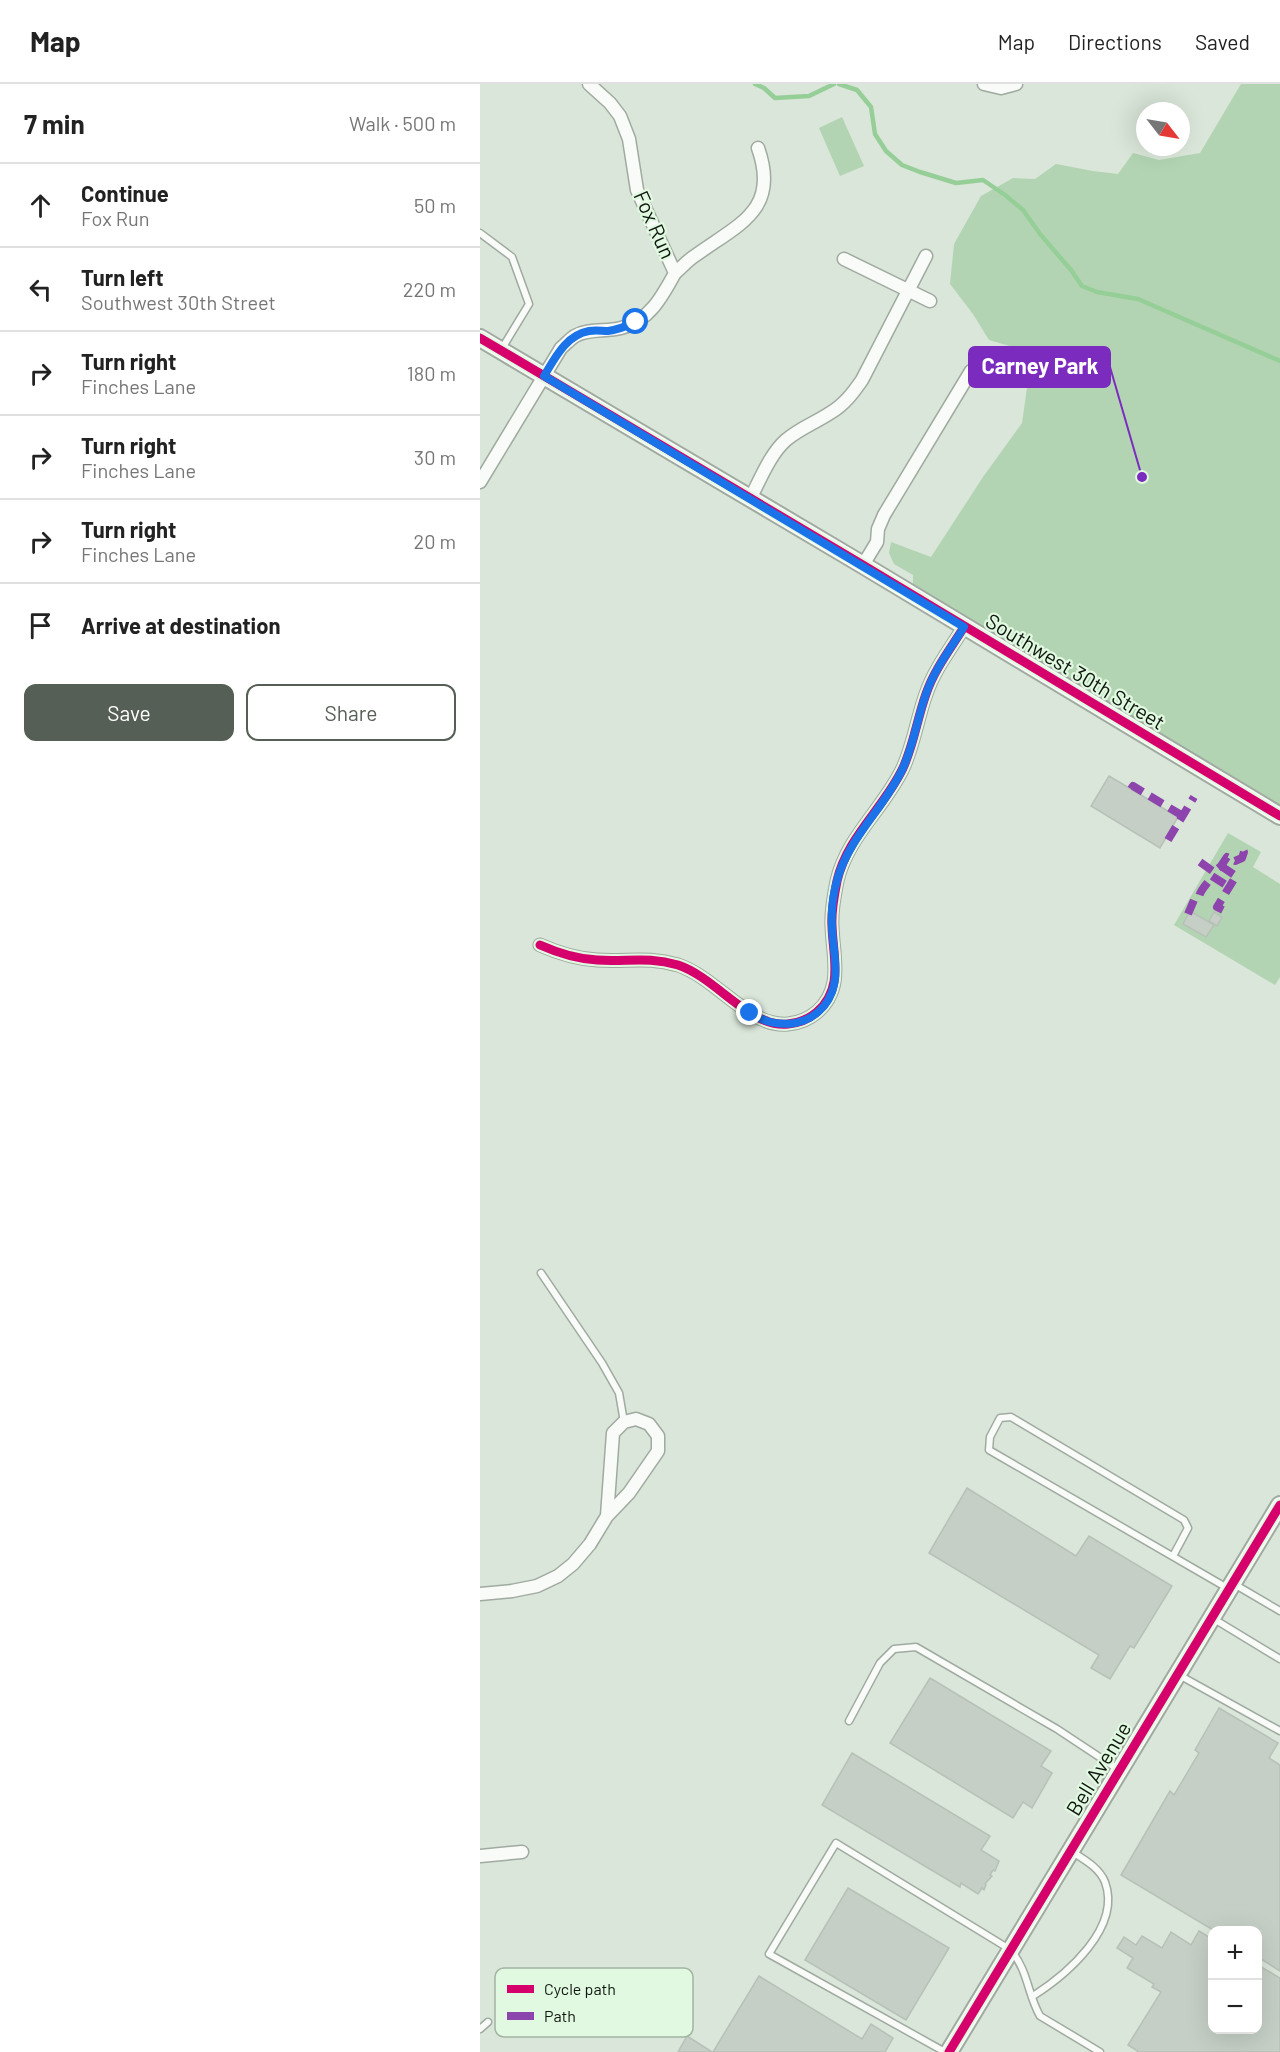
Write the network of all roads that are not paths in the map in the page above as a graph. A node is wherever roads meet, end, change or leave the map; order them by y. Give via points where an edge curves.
1 (589, 84) edge
2 (984, 84) edge
3 (1016, 84) edge
4 (758, 148) dead end
5 (480, 233) edge
6 (926, 256) dead end
7 (844, 259) dead end
8 (675, 273) junction
9 (908, 290) junction
10 (930, 301) dead end
11 (480, 338) edge
12 (501, 351) junction
13 (996, 364) dead end
14 (544, 376) junction
15 (480, 482) edge
16 (750, 499) junction
17 (863, 565) junction
18 (964, 627) junction
19 (1280, 816) edge
20 (540, 945) dead end
21 (541, 1273) dead end
22 (624, 1422) junction
23 (1280, 1505) edge
24 (607, 1516) junction
25 (1173, 1556) junction
26 (1231, 1586) junction
27 (480, 1594) edge
28 (1280, 1611) edge
29 (1212, 1618) junction
30 (1280, 1659) edge
31 (1178, 1675) junction
32 (849, 1721) dead end
33 (1280, 1731) edge
34 (1120, 1770) junction
35 (1071, 1851) junction
36 (522, 1852) dead end
37 (480, 1856) edge
38 (1011, 1950) junction
39 (1033, 1996) junction
40 (488, 2022) dead end
41 (480, 2029) edge
42 (947, 2052) edge
43 (1100, 2052) edge

1 - 8 street, Fox Run via 620,116 629,138 637,190
2 - 3 street via 1001,88
4 - 8 street via 765,178 757,208
5 - 12 lane via 512,257 529,304
6 - 9 street
7 - 9 street
8 - 14 street, Fox Run via 648,314 622,328 576,336 561,348
9 - 10 street
9 - 16 street via 852,395 832,413 784,441
11 - 12 street, Southwest 30th Street
12 - 14 street, Southwest 30th Street
13 - 17 street via 971,370 884,515 877,542
14 - 15 street, Fox Run
14 - 16 street, Southwest 30th Street
16 - 17 street, Southwest 30th Street
17 - 18 street, Southwest 30th Street
18 - 19 street, Southwest 30th Street
18 - 20 street via 926,693 902,769 890,792 857,835 838,877 832,925 836,978 832,992 814,1014 790,1024 776,1024 762,1020 700,975 680,966 635,958 576,958
21 - 22 lane via 619,1393
22 - 24 street via 613,1433
22 - 24 street via 636,1419 649,1424 658,1436 658,1451 629,1493
23 - 26 street, Bell Avenue
24 - 27 street via 590,1544 558,1576 537,1586
25 - 25 lane via 989,1450 990,1437 1000,1418 1011,1417 1184,1520 1188,1528
25 - 26 lane
26 - 28 lane
26 - 29 street, Bell Avenue
29 - 30 lane
29 - 31 street, Bell Avenue
31 - 33 lane
31 - 34 street, Bell Avenue
32 - 34 lane via 880,1663 894,1649 916,1647
34 - 35 street, Bell Avenue
35 - 38 street, Bell Avenue
35 - 39 lane via 1099,1872 1105,1882 1105,1917 1096,1938 1076,1962
36 - 37 street
38 - 39 lane via 1021,1963
38 - 42 street, Bell Avenue
38 - 42 lane via 836,1843 769,1954
39 - 43 lane via 1040,2016
40 - 41 lane

